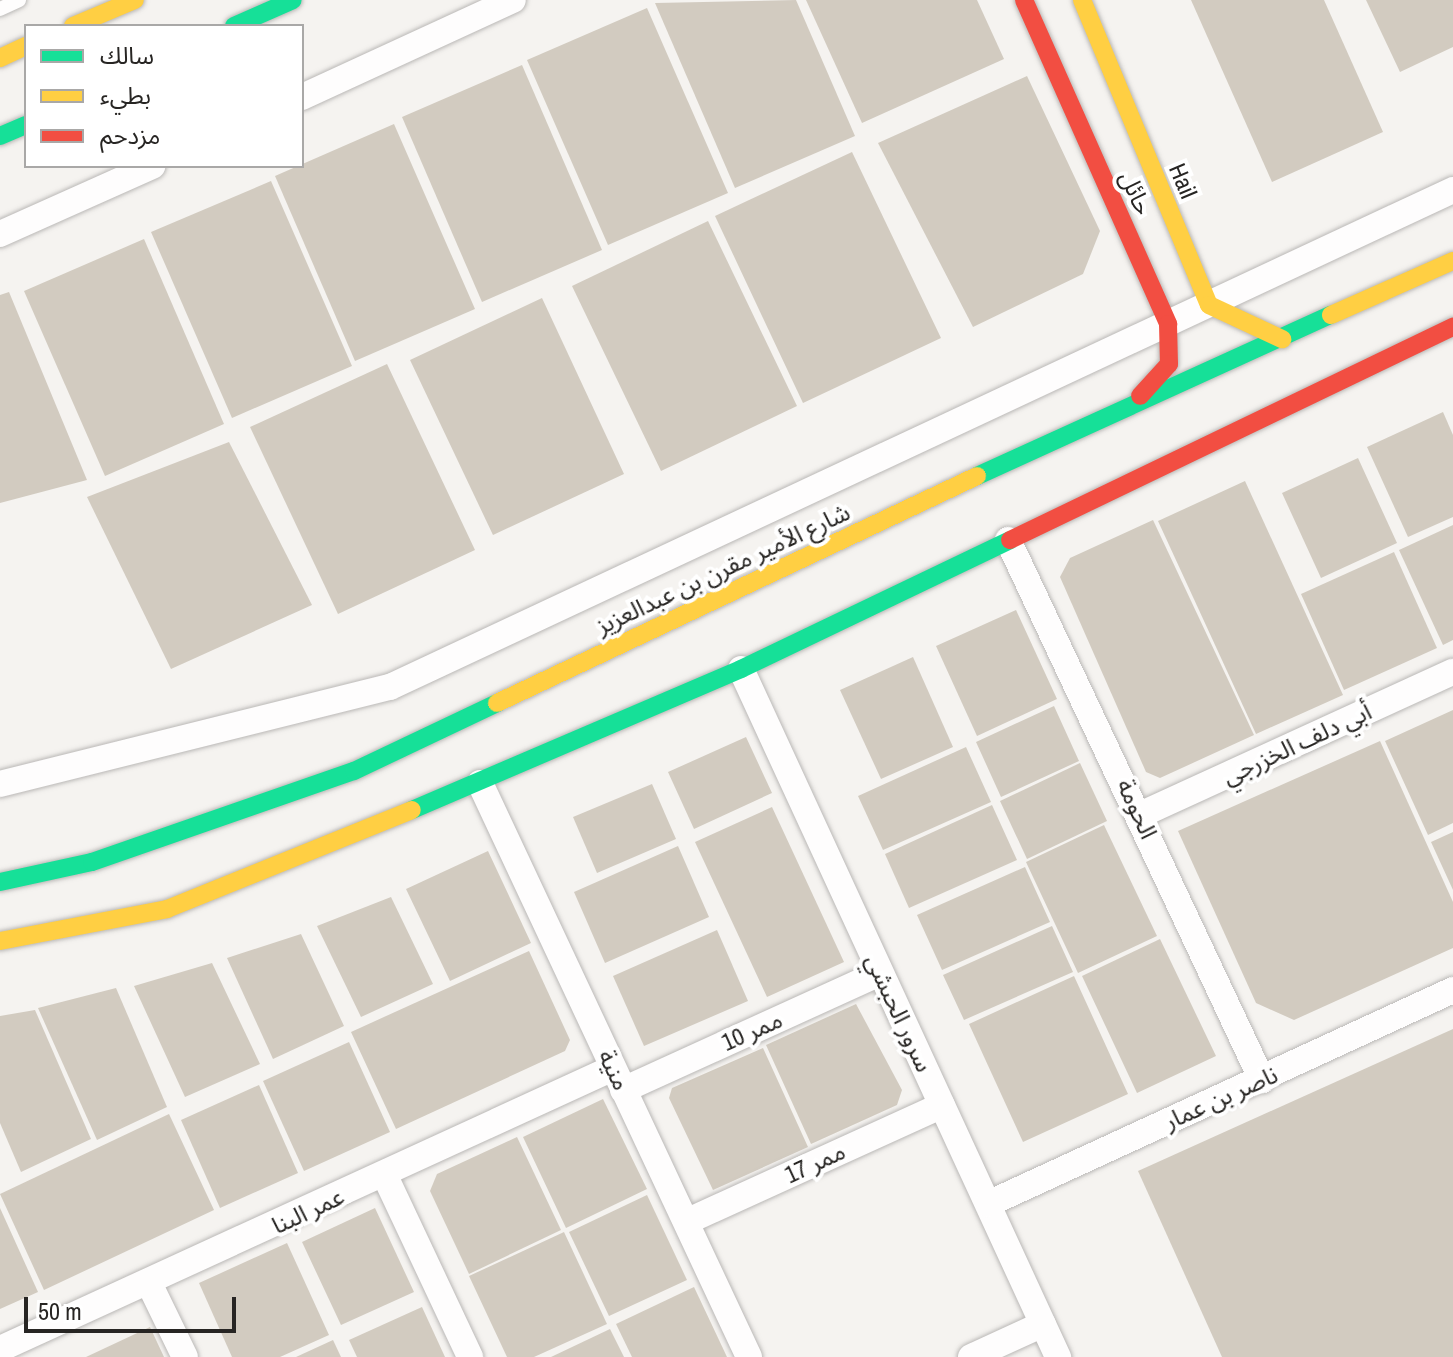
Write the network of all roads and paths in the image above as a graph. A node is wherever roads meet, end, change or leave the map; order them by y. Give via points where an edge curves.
1 (19, 0) edge
2 (135, 0) edge
3 (293, 0) edge
4 (513, 0) edge
5 (1024, 0) edge
6 (1082, 0) edge
7 (0, 9) edge
8 (78, 24) edge
9 (239, 24) edge
10 (24, 47) edge
11 (0, 58) edge
12 (304, 96) edge
13 (24, 126) edge
14 (0, 136) edge
15 (148, 168) edge
16 (1453, 190) edge
17 (1144, 212) junction
18 (0, 234) edge
19 (1453, 261) edge
20 (1209, 305) junction
21 (1168, 324) junction
22 (1453, 327) edge
23 (1282, 339) junction
24 (1137, 400) junction
25 (1008, 540) junction
26 (741, 669) junction
27 (1453, 672) edge
28 (480, 783) junction
29 (0, 784) edge
30 (1140, 815) junction
31 (0, 882) edge
32 (0, 941) edge
33 (880, 973) junction
34 (1453, 990) edge
35 (618, 1079) junction
36 (1262, 1080) junction
37 (942, 1105) junction
38 (385, 1176) junction
39 (988, 1204) junction
40 (688, 1221) junction
41 (149, 1283) junction
42 (1043, 1324) junction
43 (0, 1349) edge
44 (185, 1357) edge
45 (470, 1357) edge
46 (749, 1357) edge
47 (971, 1357) edge
48 (1058, 1357) edge

1 - 7 lane
2 - 8 street
3 - 9 street
4 - 12 street
5 - 17 street, حائل
6 - 17 street, Hail
10 - 11 street
13 - 14 street
15 - 18 street
16 - 20 street
17 - 20 street, Hail
17 - 21 street, حائل
19 - 23 street, شارع الأمير مقرن بن عبدالعزيز
20 - 21 street
20 - 23 street via 1241,326
21 - 24 street, حائل via 1169,364
21 - 29 street via 390,687
22 - 25 street
23 - 24 street, شارع الأمير مقرن بن عبدالعزيز
24 - 31 street, شارع الأمير مقرن بن عبدالعزيز via 354,771 92,862
25 - 26 street
25 - 30 street, الحومة
26 - 28 street
26 - 33 street, سرور الحبشي
27 - 30 street, أبي دلف الخزرجي
28 - 32 street via 167,909
28 - 35 street, منية
30 - 36 street, الحومة
33 - 35 street, ممر 10
33 - 37 street, سرور الحبشي
34 - 36 street, ناصر بن عمار
35 - 38 street, عمر البنا
35 - 40 street, منية
36 - 39 street, ناصر بن عمار
37 - 39 street, سرور الحبشي
37 - 40 street, ممر 17
38 - 41 street, عمر البنا
38 - 45 street
39 - 42 street, سرور الحبشي
40 - 46 street, منية
41 - 43 street, عمر البنا
41 - 44 street
42 - 47 street
42 - 48 street, سرور الحبشي

